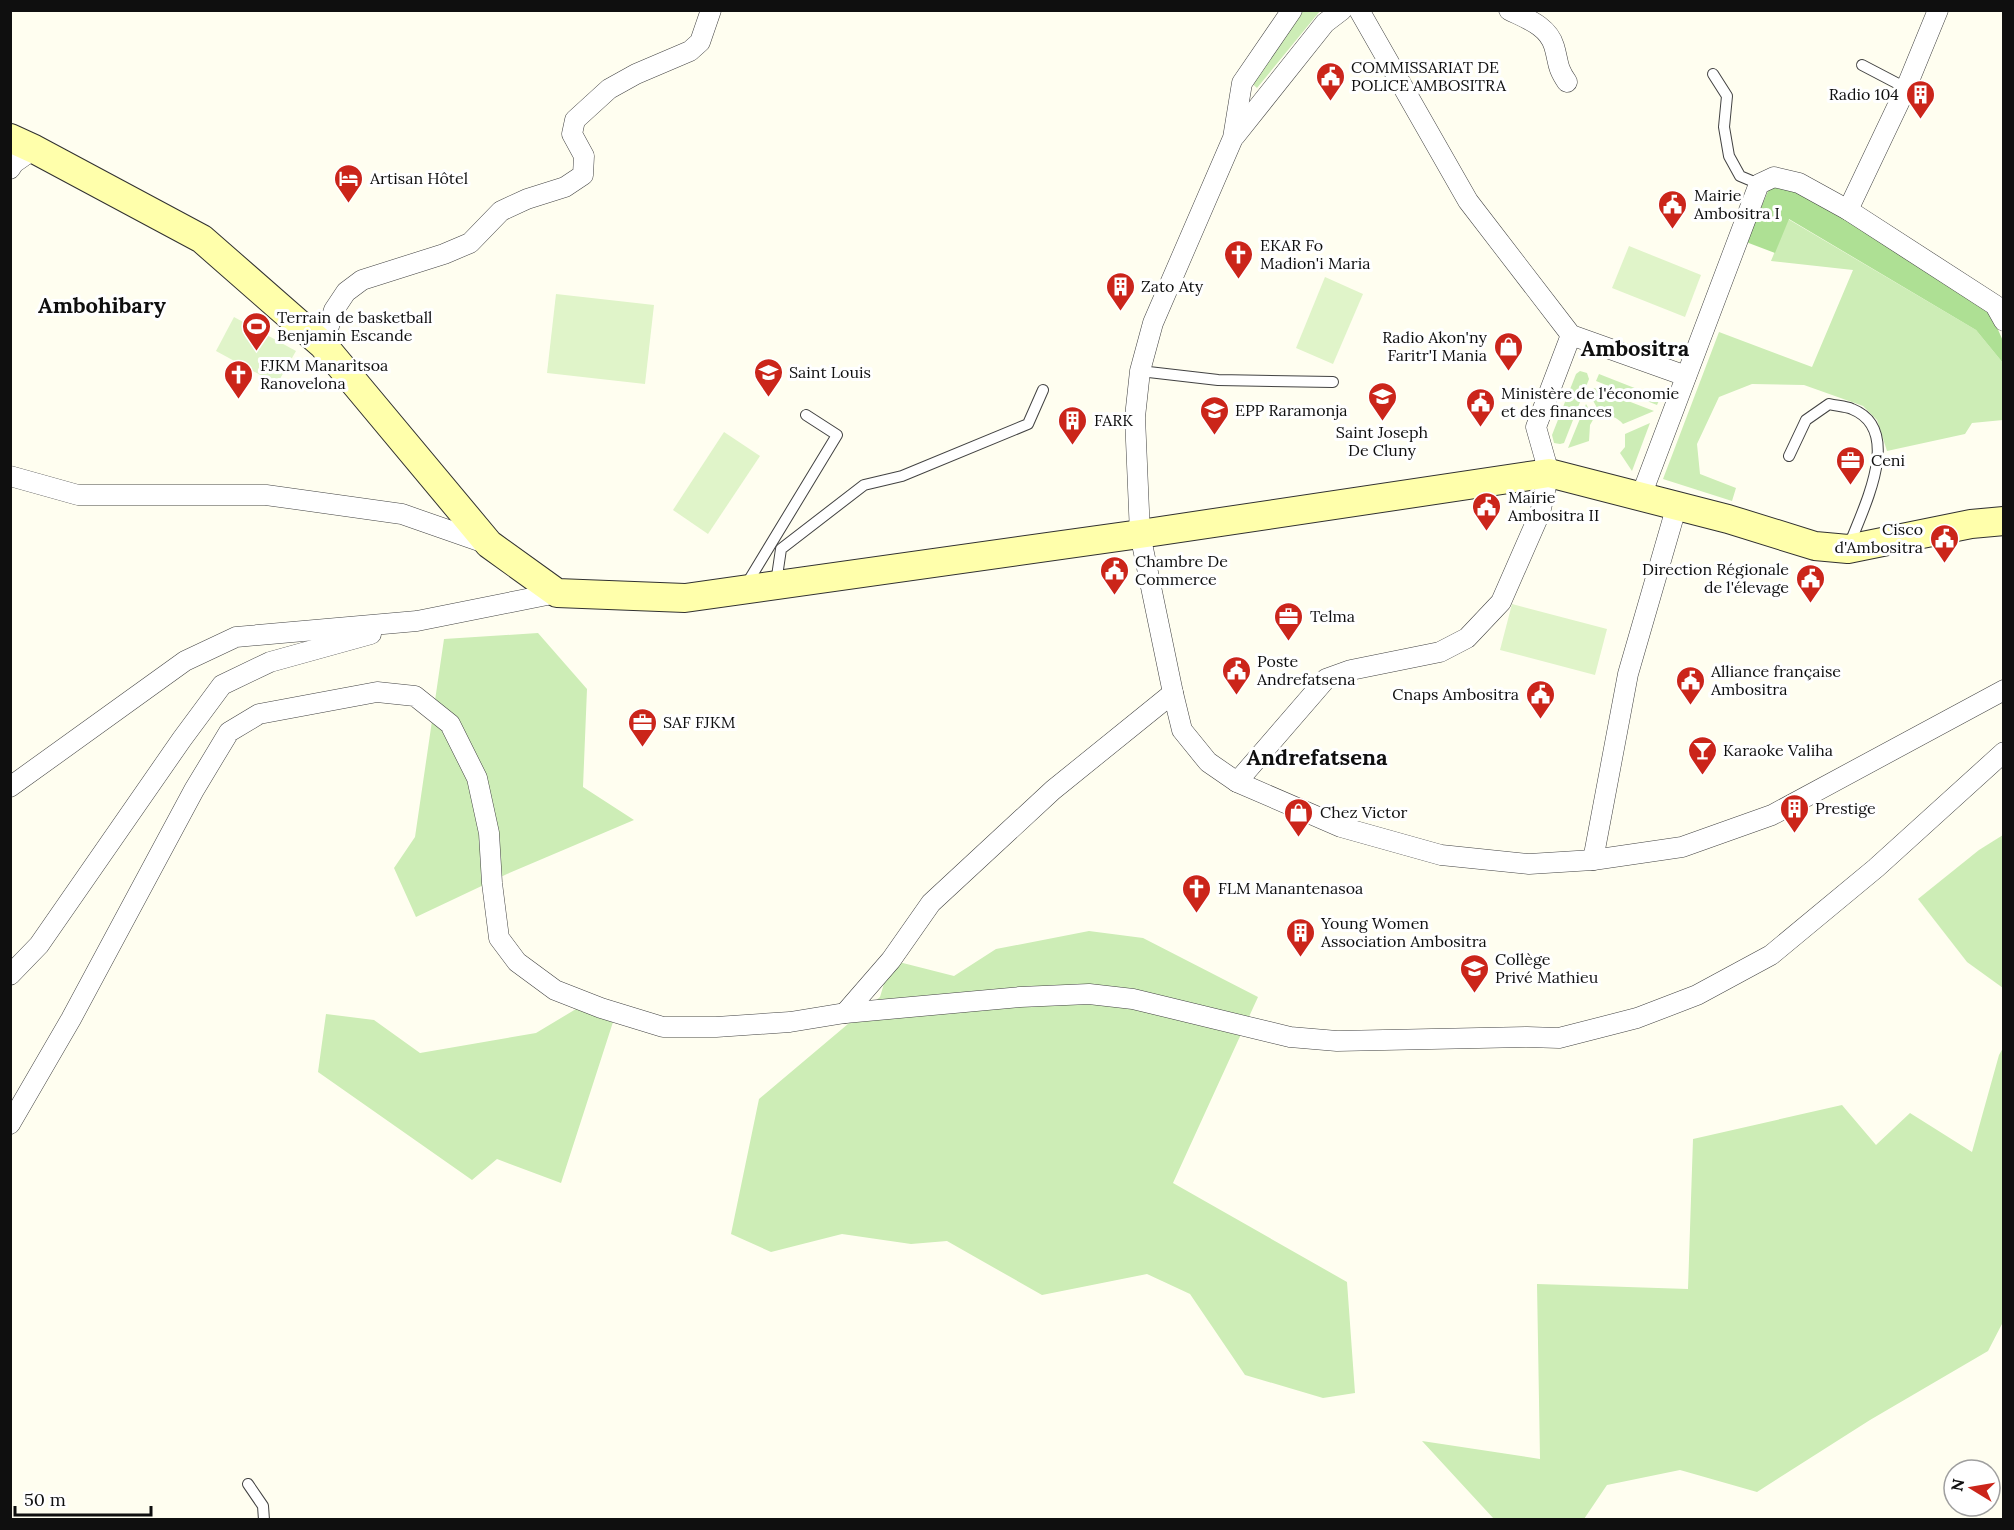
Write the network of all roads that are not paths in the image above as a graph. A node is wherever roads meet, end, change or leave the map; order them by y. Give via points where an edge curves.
1 (711, 10) edge
2 (1292, 10) edge
3 (1342, 10) edge
4 (1359, 10) edge
5 (1509, 10) edge
6 (1938, 10) edge
7 (1862, 65) dead end
8 (1713, 74) dead end
9 (1567, 82) dead end
10 (1906, 87) junction
11 (1233, 138) junction
12 (22, 143) edge
13 (10, 169) edge
14 (1759, 184) junction
15 (1848, 210) junction
16 (2004, 321) edge
17 (1571, 335) junction
18 (323, 345) junction
19 (1140, 371) junction
20 (1686, 376) junction
21 (1333, 382) dead end
22 (1043, 390) dead end
23 (806, 415) dead end
24 (1789, 456) dead end
25 (1549, 473) junction
26 (10, 476) edge
27 (1641, 496) junction
28 (1677, 505) junction
29 (2004, 521) edge
30 (1140, 534) junction
31 (489, 544) junction
32 (1848, 549) junction
33 (776, 586) junction
34 (743, 591) junction
35 (557, 593) junction
36 (417, 621) junction
37 (2004, 690) edge
38 (1173, 693) junction
39 (2004, 752) edge
40 (1237, 782) junction
41 (10, 787) edge
42 (1593, 860) junction
43 (10, 975) edge
44 (845, 1012) junction
45 (10, 1124) edge
46 (248, 1484) dead end
47 (264, 1520) edge

1 - 18 street via 700,42 690,51 609,89 575,120 572,134 584,156 583,175 565,188 501,211 470,243 362,280 346,292 334,310
2 - 11 street via 1242,83
3 - 11 street via 1325,23
4 - 17 street via 1468,201
5 - 9 street via 1541,26 1554,44 1559,69
6 - 10 street
7 - 10 lane
8 - 14 lane via 1727,96 1724,128 1728,156 1740,176
10 - 15 street
11 - 19 street via 1153,323
12 - 13 street
12 - 18 street via 202,239
14 - 15 street via 1774,177 1799,183
14 - 20 street
15 - 16 street via 1995,305
17 - 20 street
17 - 25 street via 1536,427
18 - 31 street
19 - 21 lane via 1218,380
19 - 30 street via 1135,417
20 - 27 street
22 - 33 lane via 1028,424 903,476 864,485 781,549
23 - 34 lane via 837,435
24 - 32 lane via 1806,420 1829,404 1852,409 1868,419 1879,452 1875,478
25 - 27 street
25 - 30 street
25 - 40 street via 1540,513 1501,602 1467,638 1440,652 1326,679
26 - 31 street via 78,495 266,495 390,512
27 - 28 street
28 - 32 street via 1815,546
28 - 42 street via 1628,674
29 - 32 street
30 - 33 street
30 - 38 street
31 - 35 street
33 - 34 street
34 - 35 street via 685,598
35 - 36 street
36 - 41 street via 236,637 185,661
36 - 43 street via 270,662 222,685 39,945
37 - 42 street via 1772,815 1682,847
38 - 40 street via 1182,730 1208,762
38 - 44 street via 1053,790 931,903 891,960
39 - 44 street via 1876,868 1771,955 1697,994 1637,1018 1559,1038 1337,1041 1290,1037 1133,999 1089,994
40 - 42 street via 1341,827 1441,855 1529,864
44 - 45 street via 790,1022 663,1027 555,990 517,962 499,938 489,832 477,778 450,724 416,696 377,692 259,714 229,732
46 - 47 lane via 264,1506

